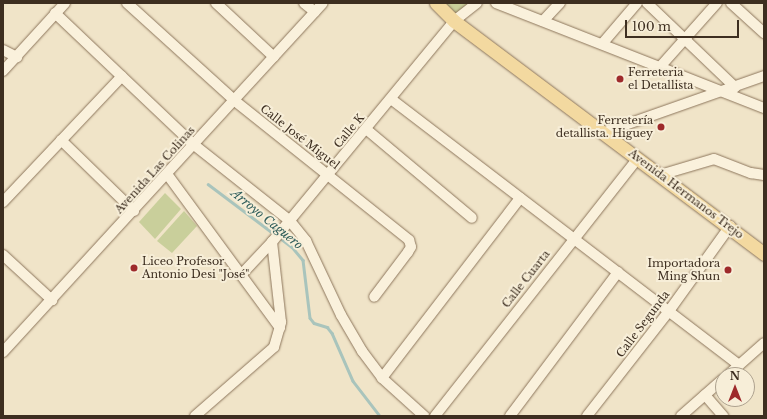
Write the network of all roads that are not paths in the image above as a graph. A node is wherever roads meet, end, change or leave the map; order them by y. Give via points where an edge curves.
1 (65, 3) edge
2 (127, 3) edge
3 (216, 3) edge
4 (304, 3) edge
5 (323, 3) edge
6 (436, 3) edge
7 (477, 3) edge
8 (496, 3) edge
9 (560, 3) edge
10 (637, 3) edge
11 (647, 3) edge
12 (717, 3) edge
13 (732, 3) edge
14 (314, 12) junction
15 (55, 13) junction
16 (454, 21) junction
17 (543, 21) junction
18 (764, 33) edge
19 (685, 38) junction
20 (602, 44) junction
21 (3, 50) edge
22 (17, 57) junction
23 (274, 57) junction
24 (659, 68) junction
25 (3, 71) edge
26 (122, 76) junction
27 (764, 76) edge
28 (735, 87) junction
29 (722, 92) junction
30 (391, 99) junction
31 (235, 101) junction
32 (764, 108) edge
33 (366, 129) junction
34 (605, 132) junction
35 (61, 140) junction
36 (193, 144) junction
37 (638, 158) junction
38 (167, 174) junction
39 (328, 174) junction
40 (660, 175) junction
41 (764, 175) edge
42 (520, 198) junction
43 (3, 202) edge
44 (134, 211) junction
45 (472, 218) dead end
46 (290, 220) junction
47 (730, 226) junction
48 (276, 237) junction
49 (573, 238) junction
50 (764, 254) edge
51 (3, 256) edge
52 (618, 272) junction
53 (241, 275) junction
54 (374, 297) dead end
55 (52, 300) junction
56 (669, 311) junction
57 (280, 328) junction
58 (764, 343) edge
59 (3, 352) edge
60 (739, 365) joint
61 (382, 378) junction
62 (715, 386) edge
63 (705, 395) junction
64 (195, 416) edge
65 (424, 416) edge
66 (435, 416) edge
67 (510, 416) edge
68 (587, 416) edge
69 (681, 416) edge
70 (723, 416) edge

1 - 15 street
2 - 31 street, Calle José Miguel
3 - 23 street
4 - 14 street
5 - 14 street, Avenida Las Colinas
6 - 16 main road, Avenida Hermanos Trejo
7 - 16 street, Calle K
8 - 17 street
9 - 17 street
10 - 20 street
11 - 19 street
12 - 19 street
13 - 18 street
14 - 23 street, Avenida Las Colinas
15 - 22 street
15 - 26 street
16 - 30 street, Calle K
16 - 34 main road, Avenida Hermanos Trejo
17 - 20 street
19 - 24 street
19 - 28 street
20 - 24 street
21 - 22 street
22 - 25 street
23 - 31 street, Avenida Las Colinas
24 - 29 street
26 - 35 street
26 - 36 street
27 - 28 street
28 - 29 street
29 - 32 street
29 - 34 street
30 - 33 street, Calle K
30 - 42 street
31 - 36 street, Avenida Las Colinas
31 - 39 street, Calle José Miguel
33 - 39 street, Calle K
33 - 45 street
34 - 37 main road, Avenida Hermanos Trejo
35 - 43 street
35 - 44 street
36 - 38 street, Avenida Las Colinas
36 - 46 street
37 - 40 main road, Avenida Hermanos Trejo
37 - 49 street, Calle Cuarta
38 - 44 street, Avenida Las Colinas
38 - 53 street
39 - 46 street, Calle K
39 - 54 street, Calle José Miguel via 409,240 411,247 408,252
40 - 41 street via 714,159 751,173
40 - 47 main road, Avenida Hermanos Trejo
42 - 49 street
42 - 61 street
44 - 55 street, Avenida Las Colinas
46 - 48 street, Calle K
46 - 61 street via 306,241 351,333
47 - 50 main road, Avenida Hermanos Trejo
47 - 56 street, Calle Segunda
48 - 53 street, Calle K
48 - 57 street
49 - 52 street
49 - 66 street, Calle Cuarta
51 - 55 street
52 - 56 street
52 - 67 street
53 - 57 street
55 - 59 street, Avenida Las Colinas
56 - 60 street
56 - 68 street, Calle Segunda
57 - 64 street via 274,347
58 - 60 street
61 - 65 street
62 - 63 street
63 - 69 street
63 - 70 street

